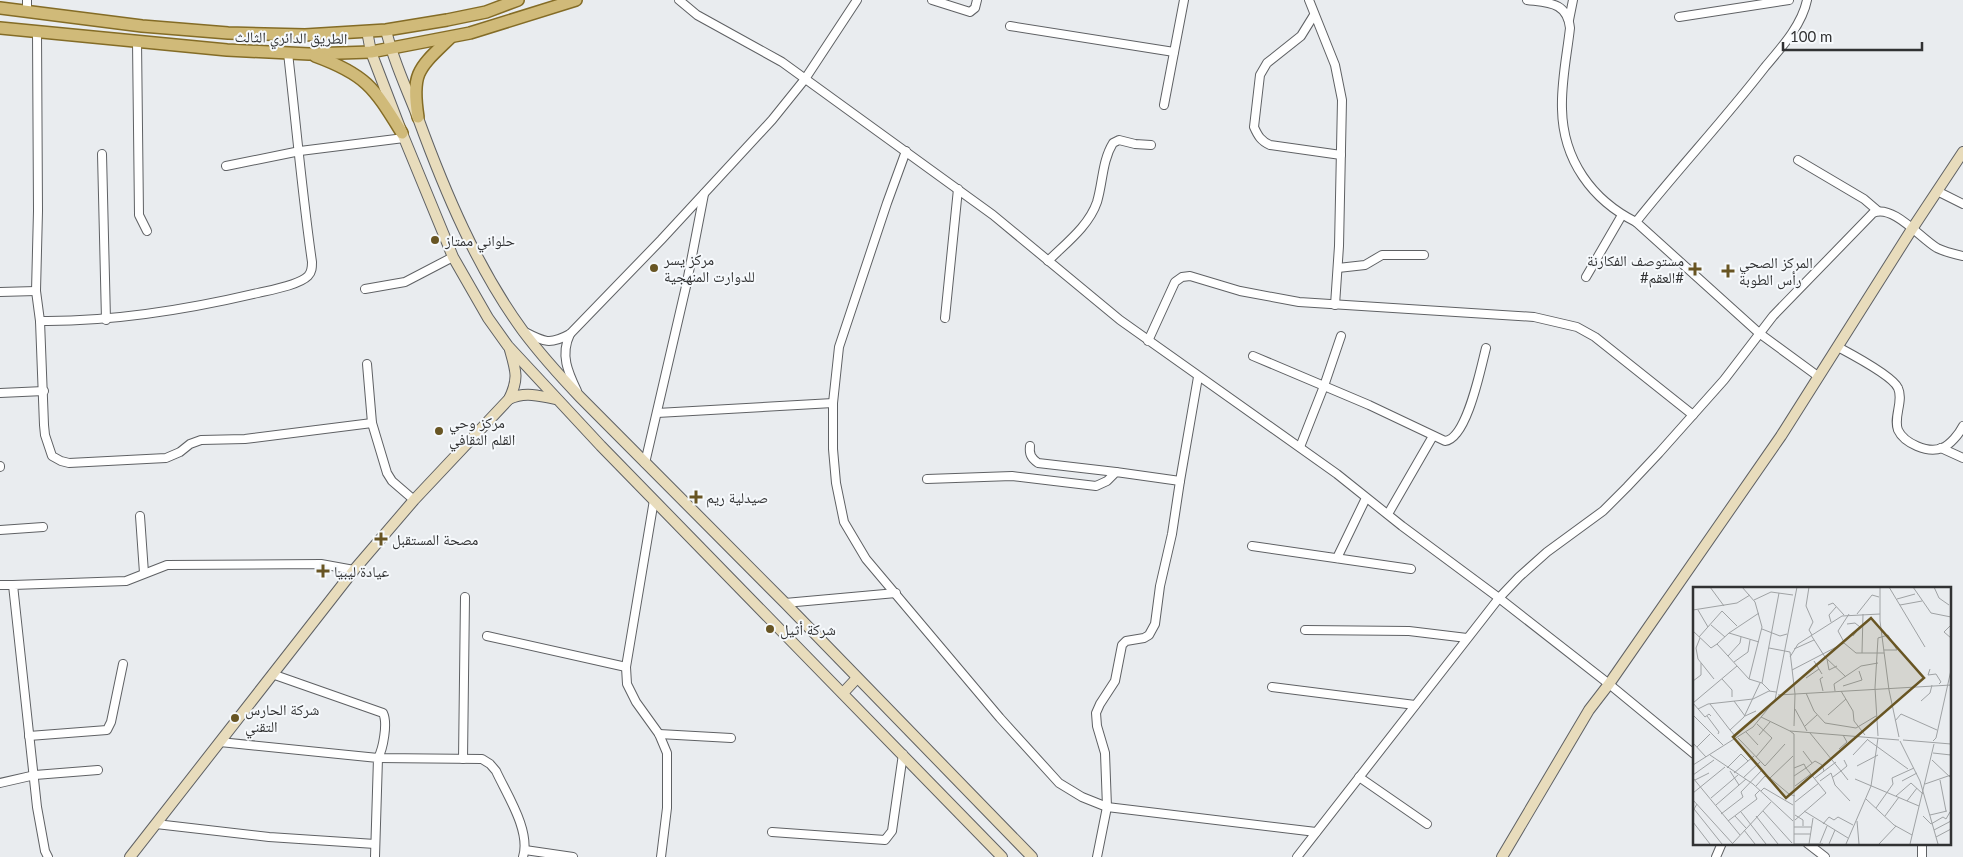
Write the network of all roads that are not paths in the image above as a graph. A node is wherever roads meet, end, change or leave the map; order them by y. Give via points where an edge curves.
1 (518, 0) edge
2 (576, 0) edge
3 (679, 0) edge
4 (857, 0) edge
5 (932, 0) edge
6 (977, 0) edge
7 (1184, 0) edge
8 (1309, 0) edge
9 (1527, 0) edge
10 (1573, 0) edge
11 (1789, 0) edge
12 (1807, 0) edge
13 (27, 5) edge
14 (0, 8) edge
15 (1314, 15) junction
16 (1679, 17) dead end
17 (1569, 20) junction
18 (1010, 26) dead end
19 (0, 28) edge
20 (386, 30) junction
21 (367, 32) junction
22 (36, 33) junction
23 (451, 38) junction
24 (137, 41) junction
25 (390, 50) junction
26 (371, 52) junction
27 (1174, 52) junction
28 (288, 53) junction
29 (309, 54) junction
30 (805, 79) junction
31 (1164, 105) dead end
32 (418, 117) junction
33 (403, 135) junction
34 (1151, 145) dead end
35 (300, 151) junction
36 (906, 151) junction
37 (1963, 152) edge
38 (102, 154) dead end
39 (1341, 155) junction
40 (1798, 160) dead end
41 (226, 166) dead end
42 (958, 189) junction
43 (1937, 191) junction
44 (704, 192) junction
45 (1963, 204) edge
46 (1878, 211) junction
47 (1622, 215) junction
48 (1636, 222) junction
49 (1912, 229) junction
50 (147, 231) dead end
51 (1424, 255) dead end
52 (1963, 256) edge
53 (453, 257) junction
54 (1048, 261) junction
55 (1338, 268) junction
56 (1586, 277) dead end
57 (366, 289) dead end
58 (36, 291) junction
59 (0, 292) edge
60 (1335, 305) junction
61 (945, 318) dead end
62 (106, 320) junction
63 (40, 322) junction
64 (523, 331) junction
65 (1759, 333) junction
66 (570, 334) junction
67 (1341, 336) dead end
68 (1148, 340) junction
69 (508, 346) junction
70 (1838, 347) junction
71 (1486, 348) dead end
72 (1253, 356) dead end
73 (367, 364) dead end
74 (1198, 377) junction
75 (1818, 377) junction
76 (1324, 386) junction
77 (44, 391) junction
78 (0, 393) edge
79 (580, 397) junction
80 (509, 399) junction
81 (556, 399) junction
82 (833, 403) junction
83 (657, 413) junction
84 (1693, 415) junction
85 (372, 423) junction
86 (1963, 426) edge
87 (1433, 436) junction
88 (1030, 446) dead end
89 (1300, 447) junction
90 (1941, 448) junction
91 (1963, 458) edge
92 (645, 463) junction
93 (1116, 472) junction
94 (927, 479) dead end
95 (1180, 481) junction
96 (1366, 498) junction
97 (414, 500) junction
98 (654, 500) junction
99 (1388, 514) junction
100 (140, 516) dead end
101 (43, 528) dead end
102 (0, 530) edge
103 (1252, 546) dead end
104 (1337, 558) junction
105 (1411, 569) dead end
106 (354, 570) junction
107 (144, 573) junction
108 (13, 584) junction
109 (0, 585) edge
110 (896, 593) junction
111 (465, 597) dead end
112 (1498, 598) junction
113 (784, 603) junction
114 (1305, 630) dead end
115 (487, 636) dead end
116 (1467, 638) junction
117 (123, 664) dead end
118 (626, 667) junction
119 (272, 674) junction
120 (857, 678) junction
121 (1609, 684) junction
122 (1272, 687) dead end
123 (844, 693) junction
124 (1415, 705) junction
125 (659, 734) junction
126 (30, 736) junction
127 (730, 738) dead end
128 (220, 742) junction
129 (1693, 753) edge
130 (903, 754) junction
131 (378, 758) junction
132 (463, 759) junction
133 (98, 770) dead end
134 (35, 775) junction
135 (1359, 777) junction
136 (0, 783) edge
137 (1107, 807) junction
138 (156, 824) junction
139 (1427, 824) dead end
140 (772, 832) dead end
141 (1316, 832) junction
142 (375, 844) junction
143 (1722, 844) edge
144 (1808, 844) edge
145 (1922, 844) edge
146 (524, 853) edge
147 (48, 857) edge
148 (130, 857) edge
149 (374, 857) edge
150 (573, 857) edge
151 (661, 857) edge
152 (1002, 857) edge
153 (1032, 857) edge
154 (1097, 857) edge
155 (1297, 857) edge
156 (1502, 857) edge
157 (1716, 857) edge
158 (1825, 857) edge
159 (1922, 857) edge

1 - 20 main road, الطريق الدائري الثالث via 486,12
2 - 23 main road, الطريق الدائري الثالث
3 - 30 street via 697,15 782,62
4 - 30 street
5 - 6 street via 970,12
7 - 27 street
8 - 15 street
9 - 17 street via 1560,7
10 - 17 street
11 - 16 street
12 - 48 street via 1805,10 1772,59
13 - 14 main road, الطريق الدائري الثالث
13 - 21 main road, الطريق الدائري الثالث via 142,26 228,33 304,35
15 - 39 street via 1339,81
15 - 39 street via 1301,36 1267,63 1260,75 1254,127 1262,141 1270,145
17 - 47 street via 1562,110 1566,137 1583,179
18 - 27 street
19 - 22 main road, الطريق الدائري الثالث
20 - 21 main road, الطريق الدائري الثالث
20 - 25 main road
21 - 26 main road
22 - 24 main road, الطريق الدائري الثالث
22 - 58 street
23 - 25 main road, الطريق الدائري الثالث
23 - 32 main road via 418,72 414,95
24 - 28 main road, الطريق الدائري الثالث
24 - 50 street via 140,215
25 - 26 main road, الطريق الدائري الثالث
25 - 32 main road
26 - 29 main road, الطريق الدائري الثالث
26 - 33 main road
27 - 31 street
28 - 29 main road, الطريق الدائري الثالث
28 - 35 street
29 - 33 main road via 364,80
30 - 36 street
30 - 44 street
32 - 64 main road via 474,248
33 - 35 street
33 - 53 main road
34 - 54 street via 1119,140 1113,143 1102,172 1096,205 1085,224
35 - 41 street
35 - 62 street via 312,262 308,276 274,289 201,307
36 - 42 street
36 - 82 street via 839,346
37 - 43 main road
38 - 62 street
39 - 55 street
40 - 46 street via 1864,199
42 - 54 street
42 - 61 street
43 - 45 street
43 - 49 main road
44 - 66 street
44 - 83 street
46 - 49 street via 1895,216
46 - 65 street via 1772,316
47 - 48 street
47 - 56 street
48 - 65 street
49 - 52 street via 1942,251
49 - 70 main road
51 - 55 street via 1382,255 1365,265
53 - 57 street via 405,282
53 - 69 main road
54 - 68 street
55 - 60 street
58 - 59 street
58 - 63 street
60 - 68 street via 1300,302 1240,291 1190,276 1182,277 1172,288
60 - 84 street via 1502,314 1578,326
62 - 63 street
63 - 77 street
64 - 66 street via 544,342
64 - 79 main road
65 - 75 street
65 - 84 street
66 - 79 street via 564,347 565,359
67 - 76 street
68 - 74 street
69 - 80 main road via 517,377
69 - 81 main road
70 - 75 main road
70 - 90 street via 1891,379 1898,388 1897,428 1902,436 1919,446
71 - 87 street via 1474,395 1456,434 1448,440
72 - 76 street
73 - 85 street
74 - 89 street
74 - 95 street
75 - 121 main road
76 - 87 street
76 - 89 street
77 - 78 street
77 - 85 street via 43,413 48,447 52,456 69,463 166,458 201,440 245,439
79 - 92 main road
80 - 81 main road via 532,394
80 - 97 main road
81 - 98 main road
82 - 83 street
82 - 110 street via 836,483 844,522 866,559
83 - 92 street
84 - 112 street via 1603,511 1547,552
85 - 97 street via 387,474
86 - 90 street
87 - 99 street
88 - 93 street via 1032,459 1038,463
89 - 96 street
90 - 91 street
92 - 113 main road
93 - 94 street via 1096,486 1012,476
93 - 95 street
95 - 137 street via 1155,624 1149,635 1122,645 1115,681 1096,713 1105,753
96 - 99 street
96 - 104 street
97 - 106 main road
98 - 118 street
98 - 123 main road
99 - 112 street
100 - 107 street
101 - 102 street
103 - 104 street
104 - 105 street
106 - 107 street via 321,564 167,565
106 - 119 main road
107 - 108 street via 126,581
108 - 109 street
108 - 126 street
110 - 113 street
110 - 137 street via 1059,783
111 - 132 street
112 - 116 street
112 - 121 street
113 - 120 main road
114 - 116 street via 1409,631
115 - 118 street
116 - 124 street
117 - 126 street via 107,730
118 - 125 street via 627,684
119 - 128 main road
119 - 131 street via 383,714 386,719
120 - 123 main road
120 - 153 main road
121 - 129 street
121 - 156 main road via 1589,710
122 - 124 street
123 - 130 main road
124 - 135 street
125 - 127 street
125 - 151 street via 667,753 667,808
126 - 134 street
128 - 131 street
128 - 138 main road
130 - 140 street via 892,831 884,840
130 - 152 main road
131 - 132 street
131 - 142 street
132 - 146 street via 482,760 496,771 523,829
133 - 134 street
134 - 136 street
134 - 147 street via 37,808
135 - 139 street
135 - 141 street
137 - 141 street
137 - 154 street
138 - 142 street via 269,837
138 - 148 main road
141 - 155 street
142 - 149 street
143 - 157 street
144 - 158 street
145 - 159 street
146 - 150 street

